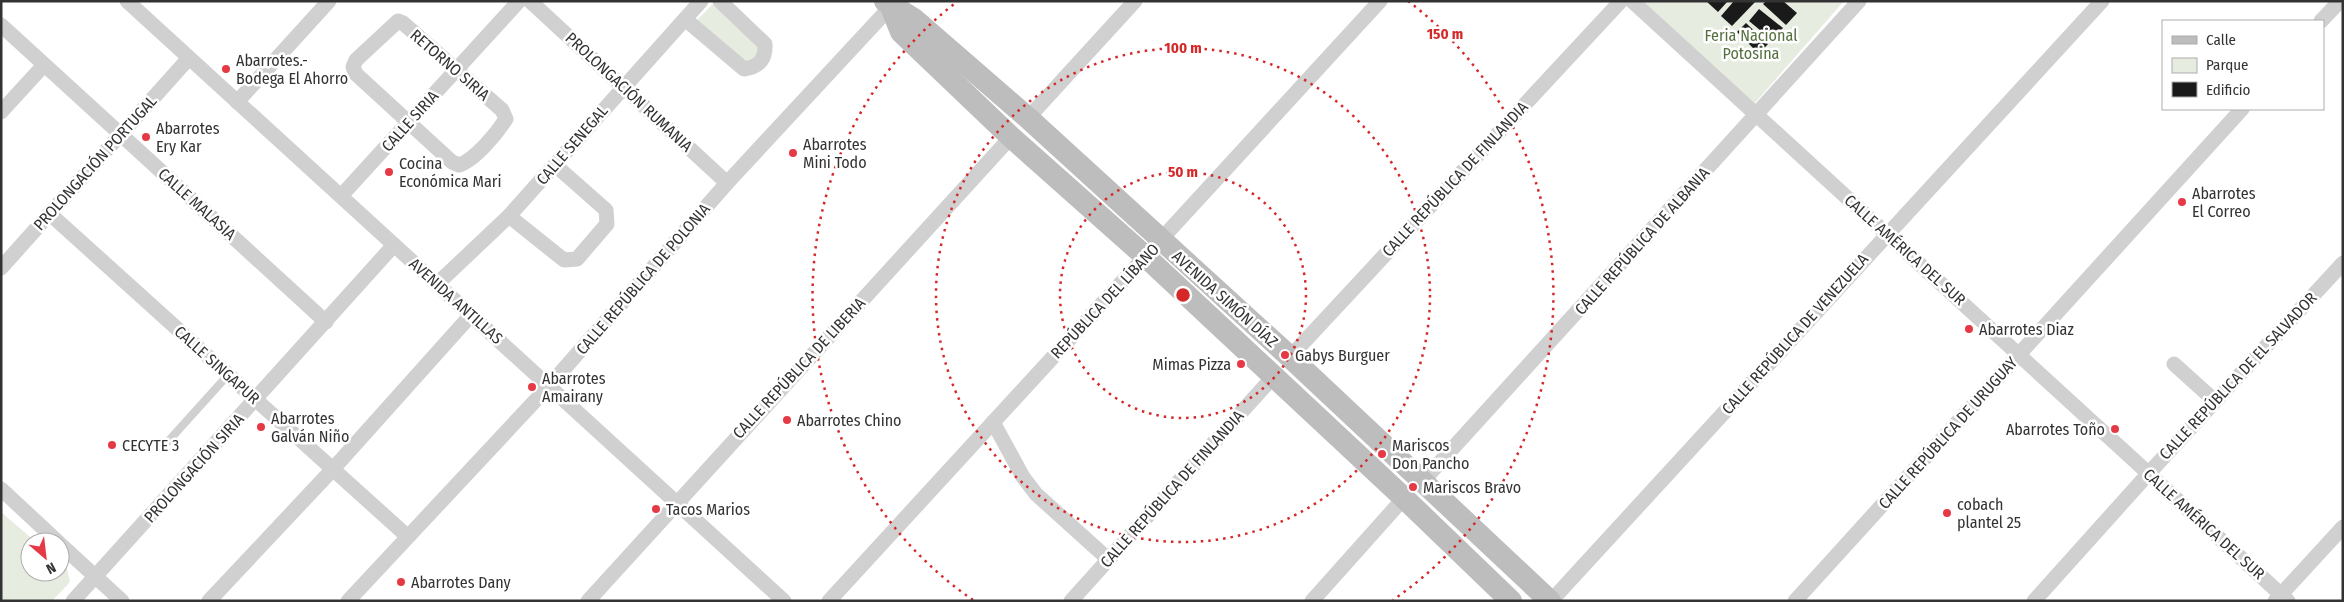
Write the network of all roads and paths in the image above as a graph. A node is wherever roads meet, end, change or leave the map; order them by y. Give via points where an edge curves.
1 (329, 1) edge
2 (519, 1) edge
3 (530, 1) edge
4 (701, 1) edge
5 (720, 1) edge
6 (1135, 1) edge
7 (1380, 1) edge
8 (1621, 1) edge
9 (1632, 1) edge
10 (1860, 1) edge
11 (2102, 1) edge
12 (2340, 1) edge
13 (891, 3) edge
14 (136, 4) edge
15 (685, 19) junction
16 (2322, 20) edge
17 (1, 26) edge
18 (189, 58) junction
19 (44, 65) junction
20 (455, 70) junction
21 (624, 86) junction
22 (237, 102) junction
23 (2241, 110) edge
24 (1, 112) edge
25 (1757, 115) junction
26 (1028, 118) junction
27 (409, 122) junction
28 (121, 135) junction
29 (1011, 137) junction
30 (555, 165) junction
31 (727, 183) junction
32 (341, 196) junction
33 (50, 214) junction
34 (508, 216) junction
35 (1887, 234) junction
36 (394, 245) junction
37 (1153, 249) junction
38 (2343, 263) edge
39 (1, 268) edge
40 (437, 284) junction
41 (471, 315) junction
42 (326, 322) junction
43 (2019, 355) junction
44 (1290, 357) junction
45 (2174, 364) dead end
46 (228, 375) junction
47 (1273, 377) junction
48 (548, 386) junction
49 (256, 399) junction
50 (2215, 401) junction
51 (994, 422) junction
52 (164, 448) dead end
53 (333, 469) junction
54 (2148, 473) junction
55 (1423, 481) junction
56 (1, 488) edge
57 (1404, 498) junction
58 (676, 502) junction
59 (2343, 527) edge
60 (47, 532) edge
61 (407, 536) junction
62 (70, 553) edge
63 (1108, 560) junction
64 (95, 577) junction
65 (2282, 599) edge
66 (73, 601) edge
67 (122, 601) edge
68 (209, 601) edge
69 (348, 601) edge
70 (588, 601) edge
71 (784, 601) edge
72 (829, 601) edge
73 (1071, 601) edge
74 (1312, 601) edge
75 (1511, 601) edge
76 (1550, 601) edge
77 (1795, 601) edge
78 (2034, 601) edge

1 - 22 street
2 - 20 street, CALLE SIRIA
3 - 21 street, PROLONGACIÓN RUMANIA
4 - 15 street, CALLE SENEGAL
5 - 15 street via 765,44 766,52 761,62 753,68 744,69
6 - 26 street
7 - 37 street, REPÚBLICA DEL LÍBANO
8 - 44 street, CALLE REPÚBLICA DE FINLANDIA
9 - 25 street, CALLE AMÉRICA DEL SUR
10 - 25 street, CALLE REPÚBLICA DE ALBANIA
11 - 35 street, CALLE REPÚBLICA DE VENEZUELA
12 - 16 street
13 - 26 main road, AVENIDA SIMÓN DÍAZ via 914,19
13 - 29 main road, AVENIDA SIMÓN DÍAZ via 901,32
13 - 31 street, CALLE REPÚBLICA DE POLONIA
14 - 18 street, AVENIDA ANTILLAS
15 - 21 street, CALLE SENEGAL
17 - 19 street, CALLE MALASIA
18 - 22 street, AVENIDA ANTILLAS
18 - 28 street, PROLONGACIÓN PORTUGAL
19 - 24 street
19 - 28 street, CALLE MALASIA
20 - 27 street, CALLE SIRIA
20 - 27 street, RETORNO SIRIA via 502,110 506,119 501,127 467,162 459,165
20 - 27 street, RETORNO SIRIA via 398,21 356,60 356,74
21 - 30 street, CALLE SENEGAL
21 - 31 street, PROLONGACIÓN RUMANIA
22 - 32 street, AVENIDA ANTILLAS
23 - 43 street, CALLE REPÚBLICA DE URUGUAY
25 - 35 street, CALLE AMÉRICA DEL SUR
25 - 55 street, CALLE REPÚBLICA DE ALBANIA
26 - 37 main road, AVENIDA SIMÓN DÍAZ
27 - 32 street, CALLE SIRIA
28 - 33 street, PROLONGACIÓN PORTUGAL
28 - 42 street, CALLE MALASIA
29 - 37 main road, AVENIDA SIMÓN DÍAZ
29 - 58 street, CALLE REPÚBLICA DE LIBERIA
30 - 34 street, CALLE SENEGAL
30 - 34 street via 606,210 608,217 607,224 577,259 564,260
31 - 48 street, CALLE REPÚBLICA DE POLONIA
32 - 36 street, AVENIDA ANTILLAS
33 - 39 street, PROLONGACIÓN PORTUGAL
33 - 46 street, CALLE SINGAPUR
34 - 40 street, CALLE SENEGAL
35 - 43 street, CALLE AMÉRICA DEL SUR
35 - 76 street, CALLE REPÚBLICA DE VENEZUELA
36 - 40 street, AVENIDA ANTILLAS
36 - 42 street, PROLONGACIÓN SIRIA
37 - 44 main road, AVENIDA SIMÓN DÍAZ
37 - 47 main road, AVENIDA SIMÓN DÍAZ
37 - 51 street, REPÚBLICA DEL LÍBANO
38 - 50 street, CALLE REPÚBLICA DE EL SALVADOR
40 - 41 street, AVENIDA ANTILLAS
41 - 48 street, AVENIDA ANTILLAS
41 - 53 street
42 - 49 street, PROLONGACIÓN SIRIA
43 - 54 street, CALLE AMÉRICA DEL SUR
43 - 77 street, CALLE REPÚBLICA DE URUGUAY
44 - 55 main road, AVENIDA SIMÓN DÍAZ
45 - 50 street
46 - 49 street, CALLE SINGAPUR
46 - 52 lane
47 - 57 main road, AVENIDA SIMÓN DÍAZ
47 - 63 street, CALLE REPÚBLICA DE FINLANDIA
48 - 58 street, AVENIDA ANTILLAS
48 - 61 street, CALLE REPÚBLICA DE POLONIA
49 - 53 street, CALLE SINGAPUR
49 - 64 street, PROLONGACIÓN SIRIA
50 - 54 street, CALLE REPÚBLICA DE EL SALVADOR
51 - 63 street via 1022,477 1036,494
51 - 72 street, REPÚBLICA DEL LÍBANO
53 - 61 street, CALLE SINGAPUR
53 - 68 street
54 - 65 street, CALLE AMÉRICA DEL SUR
54 - 78 street, CALLE REPÚBLICA DE EL SALVADOR
55 - 76 main road, AVENIDA SIMÓN DÍAZ
56 - 60 street
57 - 74 street
57 - 75 main road, AVENIDA SIMÓN DÍAZ
58 - 70 street, CALLE REPÚBLICA DE LIBERIA
58 - 71 street, AVENIDA ANTILLAS
59 - 65 street
61 - 69 street, CALLE REPÚBLICA DE POLONIA
62 - 64 street
63 - 73 street, CALLE REPÚBLICA DE FINLANDIA
64 - 66 street, PROLONGACIÓN SIRIA
64 - 67 street

